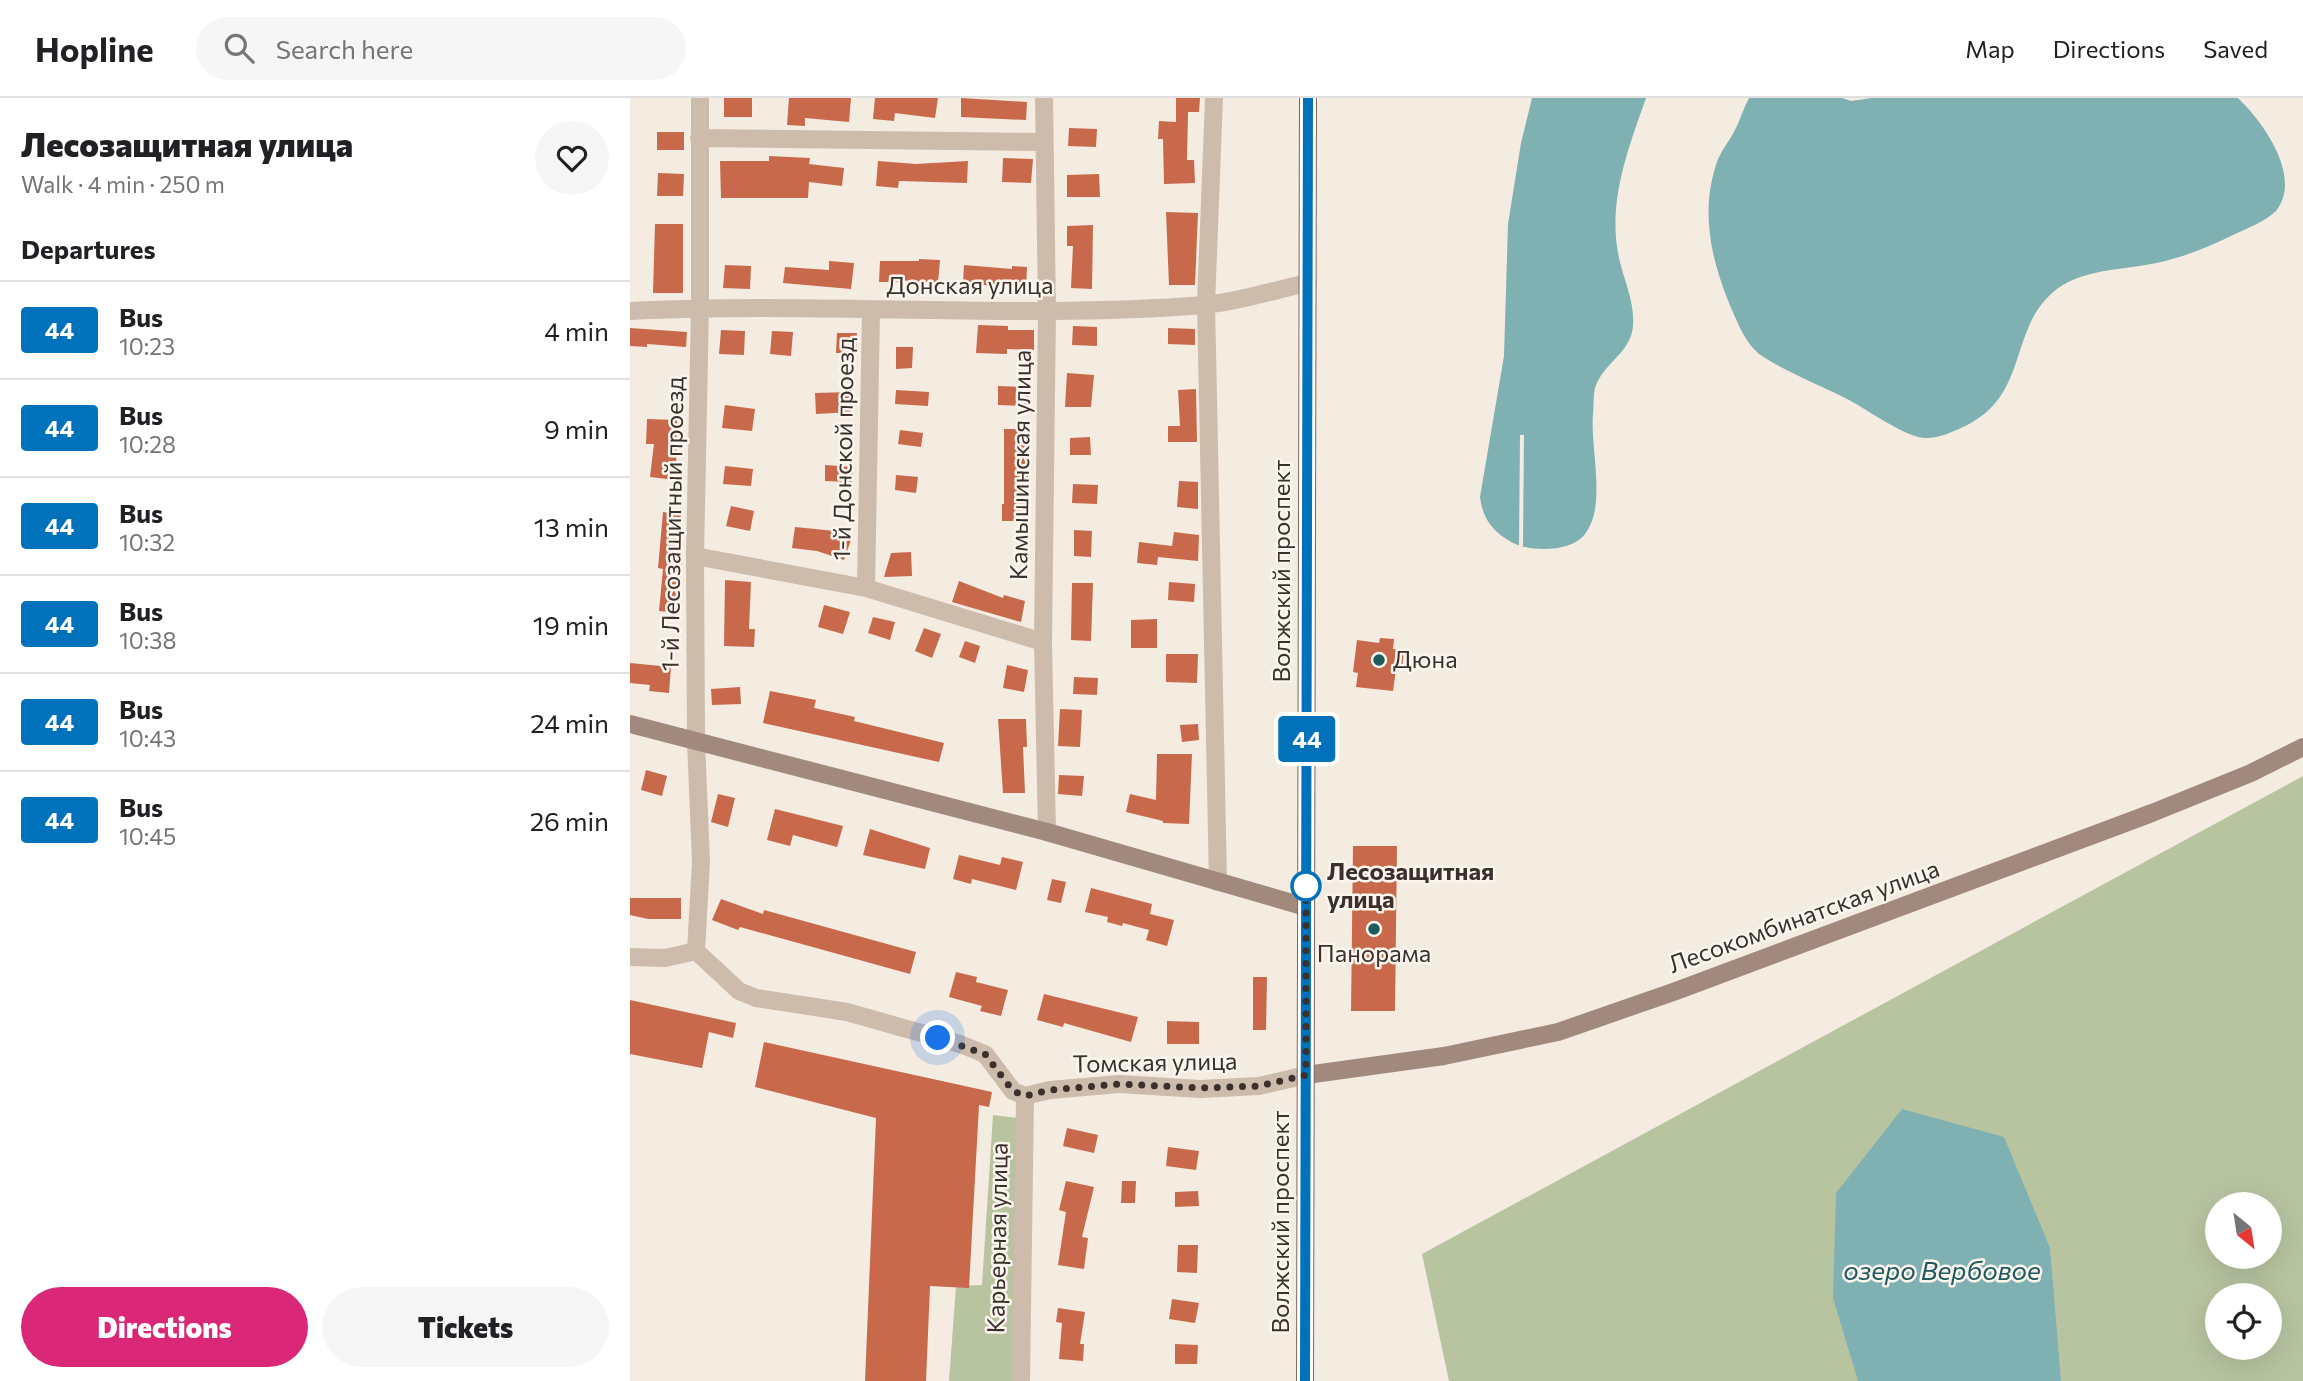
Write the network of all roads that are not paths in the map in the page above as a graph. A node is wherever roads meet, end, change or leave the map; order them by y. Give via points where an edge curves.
1 (700, 98) edge
2 (1044, 98) edge
3 (1214, 98) edge
4 (1308, 98) edge
5 (699, 138) junction
6 (1043, 142) junction
7 (1308, 282) junction
8 (1206, 304) junction
9 (700, 307) junction
10 (630, 311) edge
11 (871, 311) junction
12 (1047, 311) junction
13 (695, 556) junction
14 (866, 588) junction
15 (1043, 642) junction
16 (630, 724) edge
17 (696, 741) junction
18 (2303, 747) edge
19 (1047, 832) junction
20 (1219, 882) junction
21 (1306, 907) junction
22 (696, 951) junction
23 (630, 957) edge
24 (1306, 1075) junction
25 (1025, 1096) junction
26 (1021, 1381) edge
27 (1305, 1381) edge

1 - 5 street, 1-й Лесозащитный проезд
2 - 6 street, Камышинская улица
3 - 8 street
4 - 7 main road, Волжский проспект
5 - 6 street
5 - 9 street, 1-й Лесозащитный проезд
6 - 12 street, Камышинская улица
7 - 8 street, Донская улица
7 - 21 main road, Волжский проспект
8 - 12 street, Донская улица
8 - 20 street
9 - 10 street, Донская улица
9 - 11 street, Донская улица
9 - 13 street, 1-й Лесозащитный проезд
11 - 12 street, Донская улица
11 - 14 street, 1-й Донской проезд
12 - 15 street, Камышинская улица
13 - 14 street
13 - 17 street, 1-й Лесозащитный проезд
14 - 15 street
15 - 19 street, Камышинская улица
16 - 17 street
17 - 19 street
17 - 22 street, 1-й Лесозащитный проезд via 701,862
18 - 24 street, Лесокомбинатская улица via 2139,818 1558,1032 1444,1056
19 - 20 street
20 - 21 street
21 - 24 main road, Волжский проспект
22 - 23 street via 665,958
22 - 25 street via 738,991 756,998 847,1012 985,1054 1013,1091
24 - 25 street, Томская улица via 1259,1086 1119,1084
24 - 27 main road, Волжский проспект
25 - 26 street, Карьерная улица

